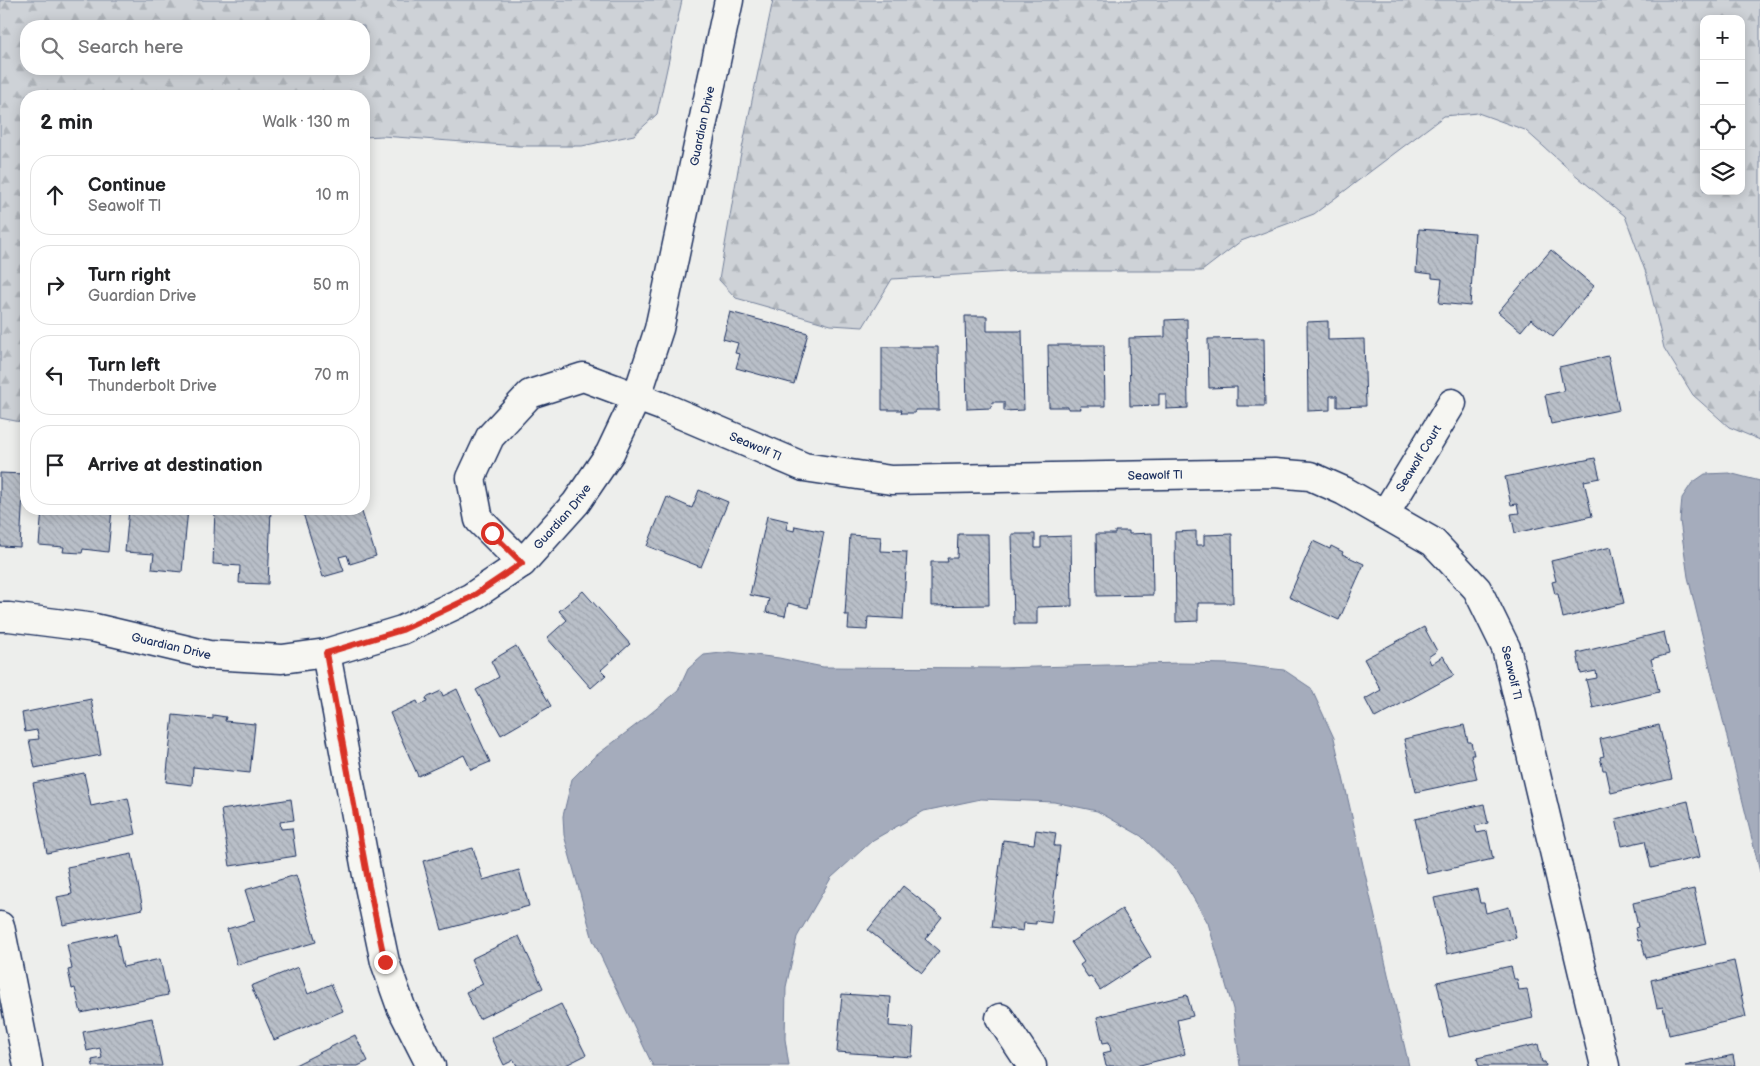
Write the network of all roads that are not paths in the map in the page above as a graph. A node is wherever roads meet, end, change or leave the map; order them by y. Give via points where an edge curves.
1 (729, 0) edge
2 (637, 396) junction
3 (1452, 403) dead end
4 (1385, 514) junction
5 (522, 563) junction
6 (0, 617) edge
7 (326, 653) junction
8 (0, 926) edge
9 (1000, 1018) dead end
10 (28, 1066) edge
11 (431, 1066) edge
12 (1032, 1066) edge
13 (1605, 1066) edge

1 - 2 street, Guardian Drive via 659,330
2 - 4 street, Seawolf Tl via 804,467 891,480 1310,476
2 - 5 street, Guardian Drive via 610,453 576,503
2 - 5 street, Seawolf Tl via 584,377 530,394 490,437 471,478 479,520
3 - 4 street, Seawolf Court
4 - 13 street, Seawolf Tl via 1433,542 1477,589 1506,648
5 - 7 street, Guardian Drive via 470,598 402,630
6 - 7 street, Guardian Drive via 95,628 209,655 282,659
7 - 11 street via 385,962 401,1007
8 - 10 street
9 - 12 street

